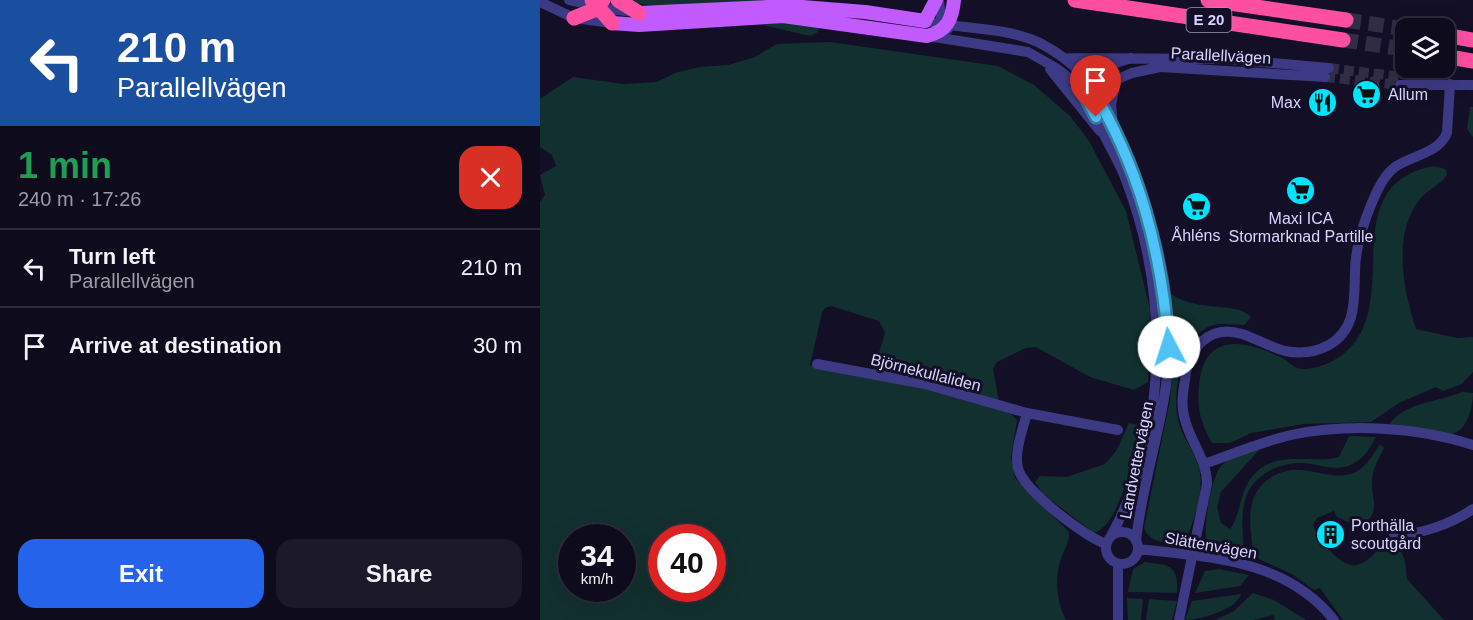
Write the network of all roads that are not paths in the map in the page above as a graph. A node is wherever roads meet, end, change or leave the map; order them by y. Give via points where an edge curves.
1 (570, 0) edge
2 (1075, 0) edge
3 (1208, 0) edge
4 (540, 2) edge
5 (605, 6) edge
6 (940, 7) edge
7 (639, 13) joint
8 (574, 18) joint
9 (1346, 20) tunnel mouth
10 (946, 26) junction
11 (992, 30) junction
12 (927, 36) junction
13 (1455, 37) edge
14 (955, 40) junction
15 (1343, 40) tunnel mouth
16 (1473, 40) edge
17 (1064, 58) junction
18 (1131, 58) junction
19 (1455, 58) edge
20 (1043, 59) junction
21 (1473, 60) edge
22 (1116, 80) junction
23 (1400, 81) tunnel mouth
24 (1450, 84) junction
25 (1473, 85) edge
26 (1089, 87) junction
27 (1110, 133) junction
28 (817, 364) dead end
29 (1027, 413) junction
30 (1118, 430) dead end
31 (1473, 445) edge
32 (1204, 464) junction
33 (1473, 509) edge
34 (1394, 535) dead end
35 (1108, 540) junction
36 (1137, 545) junction
37 (1193, 555) junction
38 (1118, 564) junction
39 (1118, 620) edge
40 (1179, 620) edge
41 (1334, 620) edge

1 - 5 street
2 - 15 highway, E 20
3 - 9 highway, E 20
4 - 8 street
5 - 7 highway
5 - 8 highway
5 - 12 main road via 639,25 783,16
6 - 7 main road via 866,12 790,6
6 - 10 main road
6 - 10 street
6 - 11 street via 959,19
10 - 11 street
10 - 12 main road
10 - 14 street
11 - 17 street, Landvettervägen via 1027,38
12 - 14 street
13 - 16 highway
14 - 20 street via 1012,48
17 - 18 street, Parallellvägen
17 - 26 street, Landvettervägen
18 - 22 street, Parallellvägen via 1229,59 1327,73 1177,67 1145,69
18 - 26 street, Parallellvägen via 1104,67
19 - 21 highway
20 - 26 street
20 - 27 street, Landvettervägen via 1096,129
22 - 26 street, Parallellvägen
22 - 27 street
23 - 24 street
24 - 25 street
24 - 32 street via 1444,140 1438,147 1392,169 1370,208 1356,256 1354,308 1339,337 1319,350 1297,352 1224,332 1205,337 1195,348 1185,373 1182,406
26 - 27 street, Landvettervägen
27 - 35 street, Landvettervägen via 1139,221 1158,347 1154,392 1130,499
27 - 36 street, Landvettervägen via 1131,165 1149,220 1166,298 1169,347 1162,413
28 - 29 street, Björnekullaliden via 925,384
29 - 30 street, Björnekullaliden
29 - 35 street via 1017,467 1023,479 1070,524 1086,535
31 - 32 street via 1401,432 1325,431 1274,439
32 - 37 street via 1207,484
33 - 34 street via 1445,524
35 - 36 street via 1123,532 1131,535
35 - 38 street via 1108,556
36 - 37 street, Slättenvägen
36 - 38 street via 1131,561
37 - 40 street
37 - 41 street, Slättenvägen via 1270,572 1304,592
38 - 39 street

